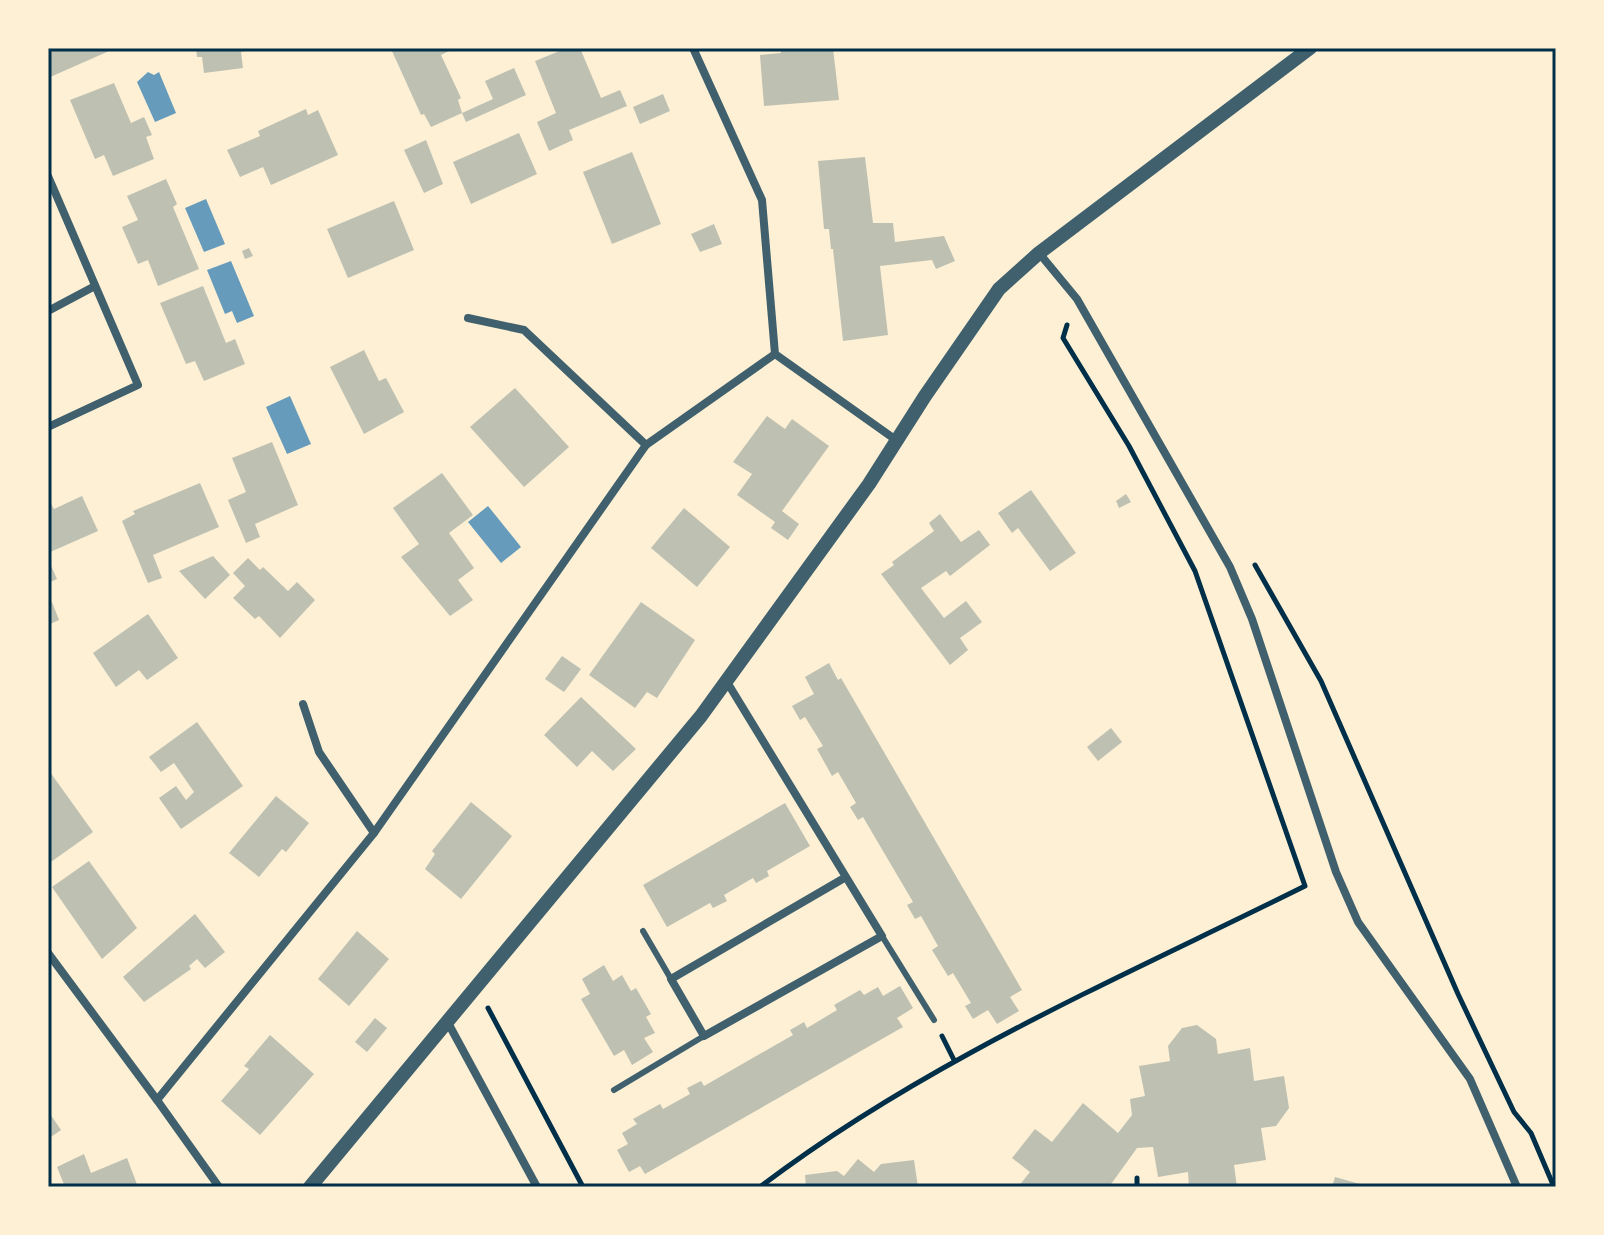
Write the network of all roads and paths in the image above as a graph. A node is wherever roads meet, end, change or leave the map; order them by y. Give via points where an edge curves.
1 (693, 48) edge
2 (1310, 48) edge
3 (48, 176) edge
4 (1039, 253) junction
5 (95, 286) junction
6 (1077, 299) junction
7 (48, 311) edge
8 (468, 318) dead end
9 (775, 354) junction
10 (48, 427) edge
11 (896, 440) junction
12 (646, 445) junction
13 (1251, 558) dead end
14 (727, 682) junction
15 (303, 704) dead end
16 (374, 833) junction
17 (846, 877) junction
18 (643, 931) dead end
19 (882, 936) junction
20 (48, 953) edge
21 (671, 979) junction
22 (477, 986) junction
23 (934, 1020) dead end
24 (447, 1021) junction
25 (704, 1036) junction
26 (614, 1090) dead end
27 (157, 1100) junction
28 (1137, 1178) dead end
29 (219, 1187) edge
30 (310, 1187) edge
31 (537, 1187) edge
32 (583, 1187) edge
33 (760, 1187) edge
34 (1137, 1187) edge
35 (1517, 1187) edge
36 (1554, 1187) edge

1 - 9 street via 762,200
2 - 4 street
3 - 5 street
4 - 6 street
4 - 11 street via 999,289
5 - 7 street
5 - 10 street via 138,385
6 - 33 path via 1063,338 1129,446 1195,571 1305,886 954,1060 816,1144
6 - 35 street via 1230,567 1358,922 1470,1079
8 - 12 street via 524,330
9 - 11 street
9 - 12 street
11 - 14 street
12 - 16 street
13 - 36 path via 1321,681 1458,994
14 - 17 street
14 - 22 street
15 - 16 street via 319,752
16 - 27 street
17 - 19 street
17 - 21 street
18 - 21 lane
19 - 23 lane
19 - 25 street
20 - 27 street
21 - 25 street
22 - 24 street
22 - 32 path
24 - 30 street
24 - 31 street
25 - 26 lane
27 - 29 street
28 - 34 path

